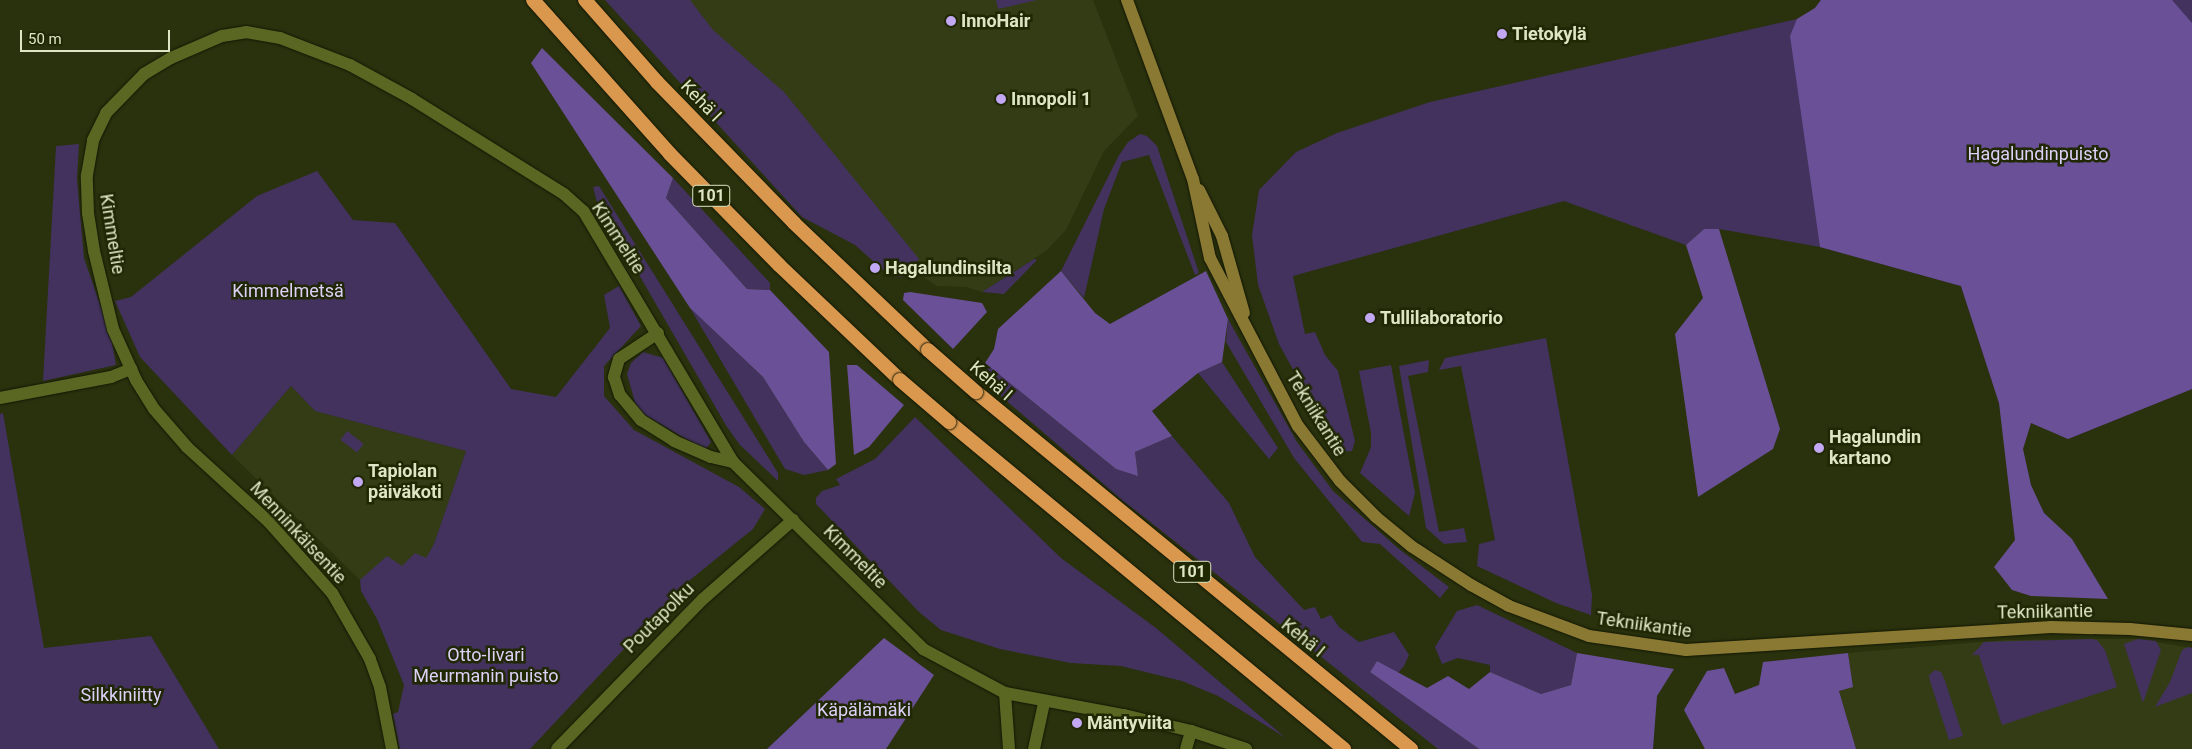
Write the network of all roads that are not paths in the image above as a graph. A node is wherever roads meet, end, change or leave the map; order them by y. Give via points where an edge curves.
1 (533, 0) edge
2 (585, 0) edge
3 (1124, 1) edge
4 (1193, 179) junction
5 (658, 332) junction
6 (1251, 334) junction
7 (131, 369) junction
8 (0, 398) edge
9 (733, 462) junction
10 (793, 520) junction
11 (2192, 636) edge
12 (1005, 693) junction
13 (1044, 703) junction
14 (1191, 731) junction
15 (392, 749) edge
16 (557, 749) edge
17 (1009, 749) edge
18 (1034, 749) edge
19 (1186, 749) edge
20 (1246, 749) edge
21 (1344, 749) edge
22 (1411, 749) edge

1 - 21 highway, 101, bridge via 576,52 677,161 786,272 900,380
2 - 22 highway, Kehä I / 101, bridge via 656,82 794,223 928,350
3 - 4 main road, Tekniikantie
4 - 6 main road, Tekniikantie via 1222,236
4 - 6 main road, Tekniikantie via 1210,258
5 - 7 street, Kimmeltie via 584,212 557,190 421,104 315,49 246,32 198,45 144,74 106,114 93,140 87,175 94,251 113,329
5 - 9 street, Kimmeltie
5 - 9 street via 619,359 614,376 620,395 641,420 674,441 711,457
6 - 11 main road, Tekniikantie via 1276,387 1317,453 1376,517 1411,546 1471,585 1509,606 1589,636 1686,650 1998,629 2121,629
7 - 8 street via 111,377
7 - 15 street, Menninkäisentie via 154,409 187,447 268,522 332,593 370,660 380,687
9 - 10 street, Kimmeltie
10 - 12 street, Kimmeltie via 923,649
10 - 16 street, Poutapolku via 703,599
12 - 13 street, Kimmeltie
12 - 17 street
13 - 14 street, Kimmeltie via 1124,715
13 - 18 street
14 - 19 street
14 - 20 street, Kimmeltie

